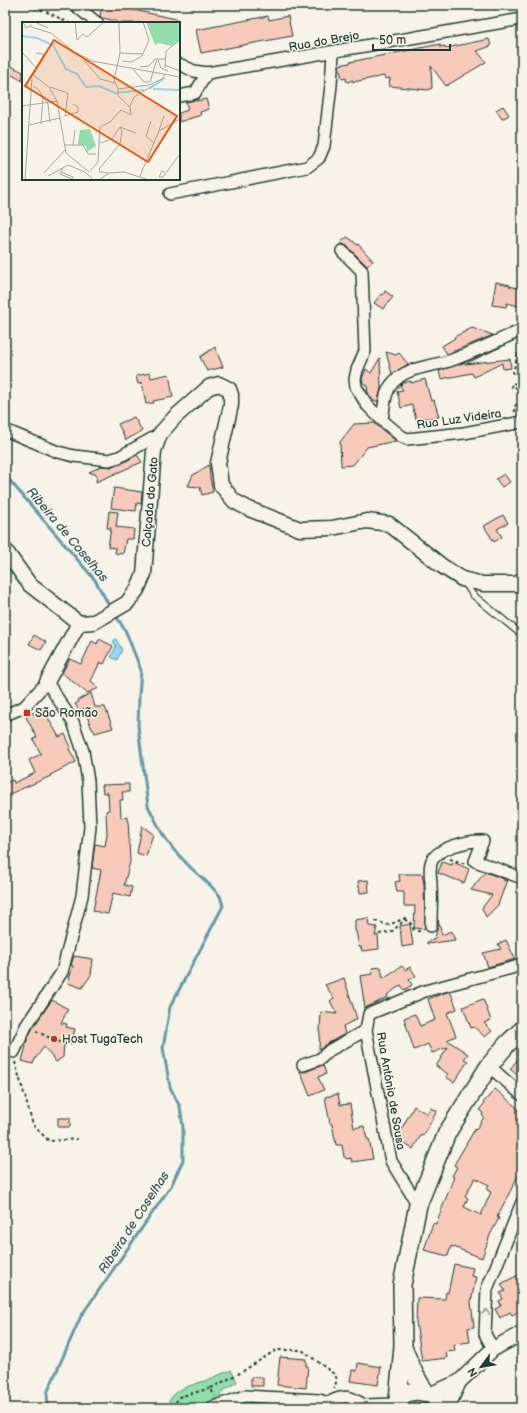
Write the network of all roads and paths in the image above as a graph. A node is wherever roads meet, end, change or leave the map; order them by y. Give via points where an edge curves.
1 (74, 5) edge
2 (5, 6) edge
3 (522, 20) edge
4 (67, 22) edge
5 (96, 22) edge
6 (333, 53) junction
7 (180, 64) edge
8 (207, 73) junction
9 (180, 96) edge
10 (170, 194) dead end
11 (342, 251) dead end
12 (522, 330) edge
13 (521, 344) dead end
14 (522, 374) edge
15 (522, 382) edge
16 (522, 386) edge
17 (522, 398) edge
18 (382, 420) junction
19 (519, 423) edge
20 (5, 430) edge
21 (160, 434) junction
22 (5, 550) edge
23 (462, 579) junction
24 (522, 581) edge
25 (79, 623) junction
26 (522, 635) edge
27 (46, 682) junction
28 (5, 714) edge
29 (444, 858) dead end
30 (465, 864) dead end
31 (522, 878) edge
32 (407, 920) junction
33 (375, 921) dead end
34 (430, 926) joint
35 (379, 934) dead end
36 (522, 964) edge
37 (26, 1026) junction
38 (366, 1030) junction
39 (522, 1030) edge
40 (68, 1045) dead end
41 (14, 1052) joint
42 (302, 1065) dead end
43 (489, 1066) junction
44 (522, 1095) edge
45 (79, 1139) dead end
46 (522, 1202) edge
47 (418, 1205) junction
48 (519, 1213) edge
49 (522, 1333) edge
50 (403, 1346) junction
51 (493, 1349) junction
52 (459, 1382) junction
53 (211, 1388) junction
54 (428, 1393) junction
55 (396, 1404) edge
56 (215, 1406) edge
57 (330, 1406) edge
58 (364, 1407) edge
59 (173, 1408) edge
60 (442, 1408) edge
61 (447, 1408) edge

1 - 5 street
2 - 4 path via 43,10
3 - 6 street, Rua do Brejo
6 - 8 street, Rua do Brejo
6 - 10 street via 324,146 319,158 307,166
7 - 8 street, Rua do Brejo via 194,71
8 - 9 street via 195,93
11 - 18 street, Rua Luz Videira via 362,271 365,351 357,370 356,387 367,405
12 - 18 street via 449,361 418,368 399,378 391,385 386,395
13 - 14 path via 513,373
15 - 16 path via 511,384 512,388
17 - 19 path via 514,407
18 - 19 street, Rua Luz Videira via 407,439 464,433
20 - 21 street via 58,452 109,460
21 - 23 street, Calçada do Gato via 209,387 219,384 228,389 231,405 218,463 221,485 234,501 300,529 332,528 367,521 389,524
21 - 25 street, Calçada do Gato via 154,451 144,574 137,590 127,603 94,622
22 - 25 street via 30,585
23 - 24 street, Calçada do Gato via 483,584 516,584
23 - 26 lane via 473,595
25 - 27 street
27 - 28 street via 24,707
27 - 37 street via 73,722 83,751 88,781 90,827 82,896 62,972
29 - 30 path
31 - 34 street via 475,861 483,841 475,840 450,847 431,862
32 - 33 path via 404,918 389,925
32 - 34 path via 414,930 427,932
32 - 35 path via 391,932
36 - 38 street, Rua António de Sousa via 425,991 369,1014
37 - 40 path
37 - 41 street
38 - 42 street via 330,1050 320,1059
38 - 47 street, Rua António de Sousa via 391,1161
39 - 43 main road
41 - 45 path via 16,1068 33,1125 49,1141
43 - 44 street
43 - 47 main road via 447,1133
46 - 48 street
47 - 50 main road via 402,1285
51 -> 48 street via 485,1334 487,1289
49 - 51 street
50 - 54 main road via 415,1375
50 - 55 main road
51 - 52 street
52 - 54 street
52 - 61 street
53 - 56 path
53 - 57 path via 276,1350 302,1350 334,1374 336,1384
53 - 59 path via 179,1397
54 - 55 main road via 410,1392
54 - 60 main road via 437,1399
55 - 58 street
56 - 57 street via 245,1396 319,1400
57 - 58 street via 338,1397 354,1398

